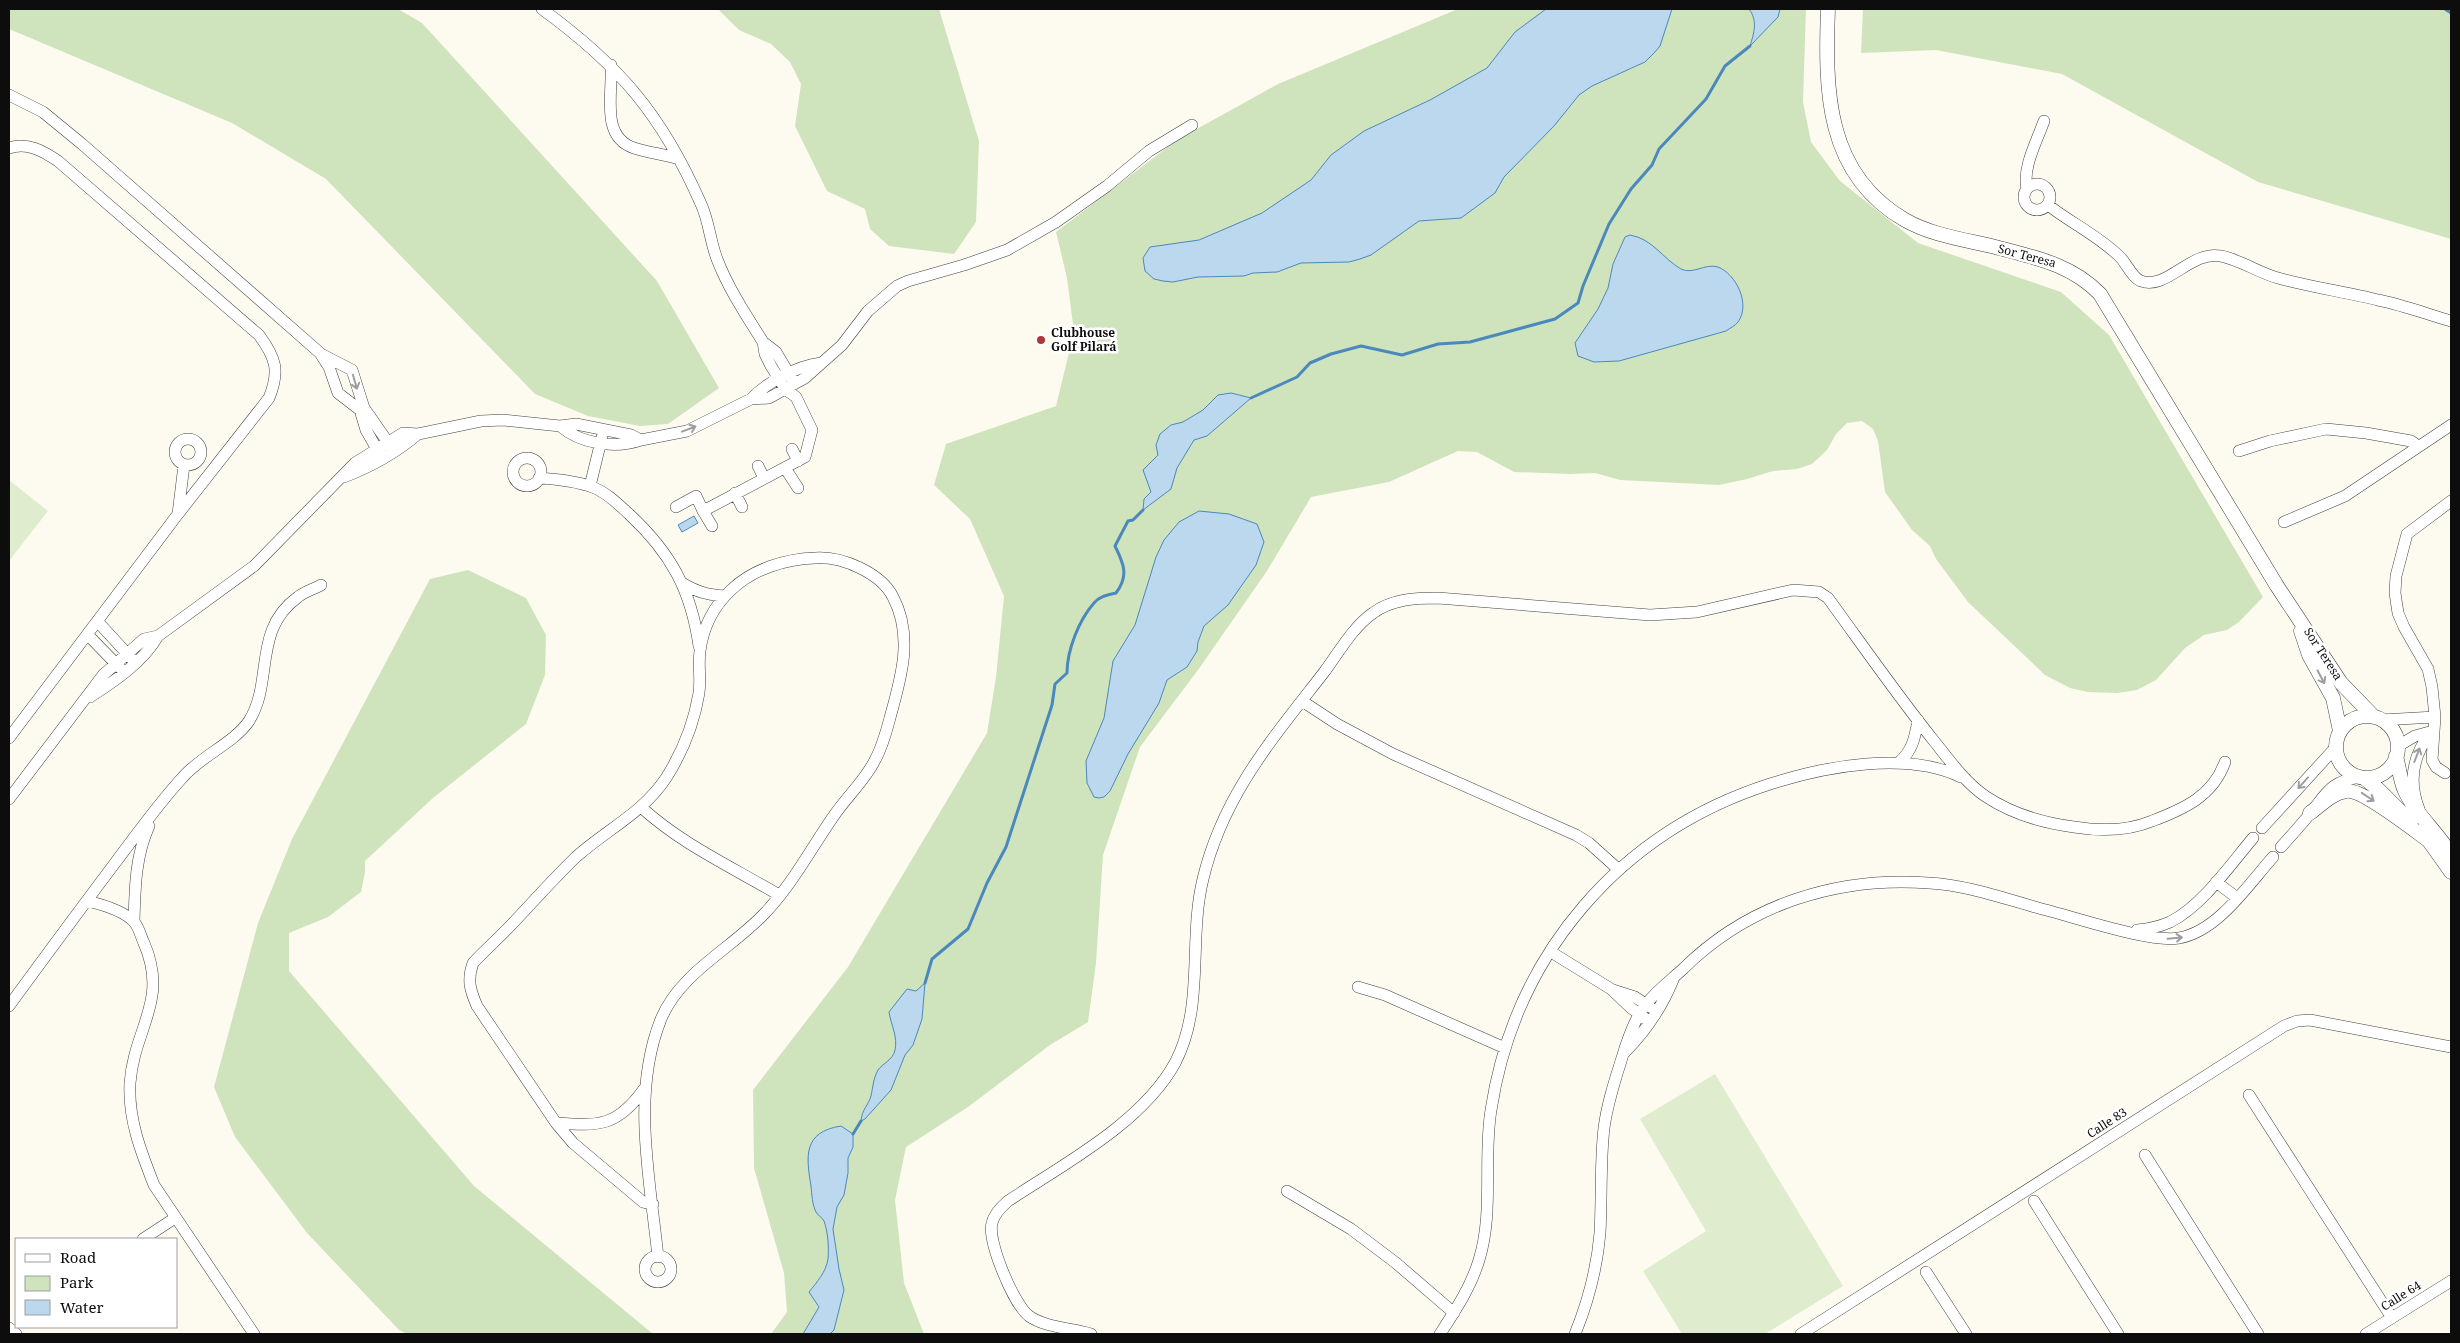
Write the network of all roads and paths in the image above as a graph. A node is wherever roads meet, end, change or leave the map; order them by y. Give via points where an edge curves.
1 (542, 9) edge
2 (1828, 9) edge
3 (611, 65) junction
4 (9, 95) edge
5 (2044, 121) dead end
6 (1192, 126) dead end
7 (9, 148) edge
8 (680, 159) junction
9 (2027, 189) junction
10 (2048, 205) junction
11 (2451, 320) edge
12 (320, 353) junction
13 (787, 381) junction
14 (2451, 425) edge
15 (602, 437) junction
16 (392, 446) junction
17 (2418, 446) junction
18 (792, 449) dead end
19 (2239, 451) dead end
20 (379, 454) junction
21 (798, 461) junction
22 (184, 465) dead end
23 (758, 466) dead end
24 (785, 468) junction
25 (539, 478) dead end
26 (764, 478) junction
27 (590, 486) junction
28 (798, 488) dead end
29 (715, 490) dead end
30 (735, 493) junction
31 (721, 501) junction
32 (2451, 501) edge
33 (676, 507) dead end
34 (742, 507) dead end
35 (703, 511) junction
36 (178, 514) junction
37 (2284, 522) dead end
38 (712, 526) dead end
39 (682, 583) junction
40 (321, 585) dead end
41 (2277, 586) junction
42 (725, 596) junction
43 (98, 622) junction
44 (88, 635) junction
45 (158, 636) junction
46 (700, 653) junction
47 (127, 654) junction
48 (135, 663) junction
49 (120, 668) junction
50 (1302, 701) junction
51 (2435, 717) junction
52 (2378, 718) junction
53 (1918, 720) junction
54 (2340, 731) junction
55 (2433, 731) junction
56 (9, 738) edge
57 (2336, 747) junction
58 (2397, 751) junction
59 (2225, 762) dead end
60 (1898, 763) junction
61 (2445, 774) dead end
62 (2362, 778) junction
63 (1965, 779) junction
64 (9, 799) edge
65 (642, 808) junction
66 (156, 810) junction
67 (2310, 813) junction
68 (2421, 815) junction
69 (2262, 828) dead end
70 (2254, 838) dead end
71 (2432, 843) junction
72 (2281, 848) dead end
73 (2451, 855) edge
74 (2273, 857) dead end
75 (1618, 869) junction
76 (2451, 872) edge
77 (2216, 882) junction
78 (780, 895) junction
79 (2236, 897) junction
80 (87, 901) junction
81 (134, 922) junction
82 (2128, 931) junction
83 (1550, 952) junction
84 (1674, 977) junction
85 (1358, 988) dead end
86 (1611, 989) junction
87 (1646, 1004) junction
88 (9, 1006) edge
89 (1657, 1011) junction
90 (1639, 1014) junction
91 (1650, 1022) junction
92 (2451, 1047) edge
93 (1505, 1048) junction
94 (1623, 1054) junction
95 (644, 1089) junction
96 (2249, 1095) dead end
97 (556, 1123) junction
98 (2145, 1155) dead end
99 (1287, 1191) dead end
100 (2034, 1201) dead end
101 (653, 1204) junction
102 (175, 1218) junction
103 (145, 1238) edge
104 (658, 1256) dead end
105 (1926, 1272) dead end
106 (2451, 1281) edge
107 (1454, 1313) junction
108 (2392, 1318) junction
109 (9, 1328) edge
110 (16, 1334) edge
111 (254, 1334) edge
112 (1091, 1334) edge
113 (1440, 1334) edge
114 (1575, 1334) edge
115 (1801, 1334) edge
116 (1966, 1334) edge
117 (2118, 1334) edge
118 (2258, 1334) edge
119 (2366, 1334) edge

1 - 3 street
2 - 41 street, Sor Teresa via 1826,62 1831,113 1843,152 1860,179 1882,203 1921,227 2049,261 2070,270 2093,286 2126,334
3 - 8 street via 644,103
3 - 8 street via 611,123 618,138 635,149
4 - 12 street via 43,112 82,144
5 - 9 street via 2028,166
6 - 13 street via 1149,150 1107,186 1056,222 1006,250 897,286 868,312 842,345 805,378
7 - 36 street via 31,147 58,161 259,335 271,351 276,382 269,398
8 - 13 street via 702,207 722,273 763,342 776,352
9 - 10 street via 2024,199 2029,207 2039,210
9 - 10 street via 2035,183 2045,186 2050,194
10 - 11 street via 2093,234 2119,256 2139,280 2147,283 2164,278 2199,258 2222,256 2277,278 2381,300
12 -> 16 street via 352,370 364,408
12 - 20 street via 338,393 360,410
15 -> 13 street via 620,445 686,431 751,399 769,398
13 - 21 street via 812,430 806,457
14 - 17 street
15 - 16 street via 570,435 560,426 503,420 481,421 418,434 403,433
15 - 27 street
16 - 20 street
17 - 19 street via 2366,432 2326,429
17 - 37 street via 2345,496
18 - 21 street
20 - 45 street via 364,470 344,477 254,566
21 - 24 street
22 - 36 street
23 - 26 street
24 - 26 street
24 - 28 street
25 - 27 street
26 - 30 street
27 - 39 street via 602,492 643,527 666,553
29 - 31 street
30 - 31 street
30 - 34 street
31 - 35 street
32 - 51 street via 2407,534 2395,593 2404,627 2428,669
33 - 35 street via 696,496
35 - 38 street
36 - 43 street
39 - 42 street via 696,591
39 - 46 street via 695,622
40 - 66 street via 297,597 272,630 261,692 248,723 192,767
41 - 52 street, Sor Teresa via 2341,683
41 -> 54 street, Sor Teresa via 2333,698
42 - 46 street via 712,612
42 - 78 street via 752,573 819,557 840,561 879,580 901,611 905,634 904,668 879,753
43 - 44 street
43 - 47 street
44 - 49 street
44 - 56 street
45 - 47 street via 144,639
45 - 48 street via 150,651
46 - 65 street via 699,694 692,723 665,779
47 - 48 street
47 - 49 street
48 - 49 street
49 - 64 street via 103,675
50 - 53 street via 1373,613 1392,603 1414,598 1650,615 1697,612 1809,589 1828,598
50 - 75 street via 1393,754 1576,835
50 - 112 street via 1256,762 1217,831 1203,880 1195,928 1194,1002 1175,1063 1140,1110 1008,1201 992,1223 996,1254 1028,1315 1038,1321
51 - 52 street
51 - 55 street
52 - 54 street via 2366,716 2351,720
52 - 58 street, Sor Teresa via 2393,730
53 - 60 street via 1908,755
53 - 63 street
54 - 57 street, Sor Teresa
55 - 58 street via 2415,736
55 - 61 street via 2432,760
68 -> 55 street via 2413,771 2418,752
57 - 62 street via 2343,767
57 -> 69 street
58 - 62 street via 2388,770 2372,778
58 - 68 street, Sor Teresa via 2404,789
59 - 63 street via 2220,778 2192,803 2142,825 2113,829 2083,829 2030,818 1986,796
60 - 63 street via 1948,771
60 - 75 street via 1819,770 1750,790 1689,819
62 - 67 street via 2342,781 2332,787
62 - 71 street via 2391,801
65 - 78 street via 658,823 703,853
65 - 97 street via 594,842 554,878 473,963 468,976 477,1006
66 - 80 street
66 - 81 street via 141,844
67 -> 71 street via 2340,792 2354,790
67 - 72 street
68 - 73 street, Sor Teresa via 2441,837
70 - 77 street
71 - 76 street
74 - 79 street
75 - 83 street via 1570,923
77 - 79 street
77 - 82 street via 2171,922
78 - 95 street via 763,915 690,977 675,996 662,1018 650,1054
82 -> 79 street via 2158,938 2195,934 2214,922
80 - 81 street via 105,906
80 - 88 street
81 - 102 street via 149,956 154,989 134,1058 130,1083 131,1113 154,1185
82 - 84 street via 1969,890 1930,883 1880,882 1814,892 1746,920 1718,938
83 - 86 street
83 - 93 street via 1529,988
84 - 87 street
84 - 89 street
85 - 93 street via 1385,995
86 - 87 street
86 - 90 street
87 - 89 street
87 - 90 street
89 - 91 street
90 - 91 street
90 - 94 street
91 - 94 street
92 - 115 street, Calle 83 via 2310,1020 2284,1026
93 - 107 street via 1491,1110 1486,1223 1480,1259
94 - 114 street via 1604,1131 1600,1233 1595,1270
95 - 97 street via 634,1104 613,1120 599,1124
95 - 101 street
96 - 108 street
97 - 101 street via 592,1160 643,1202
98 - 118 street
99 - 107 street via 1351,1229
100 - 117 street
101 - 104 street
102 - 103 street
102 - 111 street
105 - 116 street
106 - 108 street, Calle 64
107 - 113 street
108 - 119 street, Calle 64
109 - 110 street

